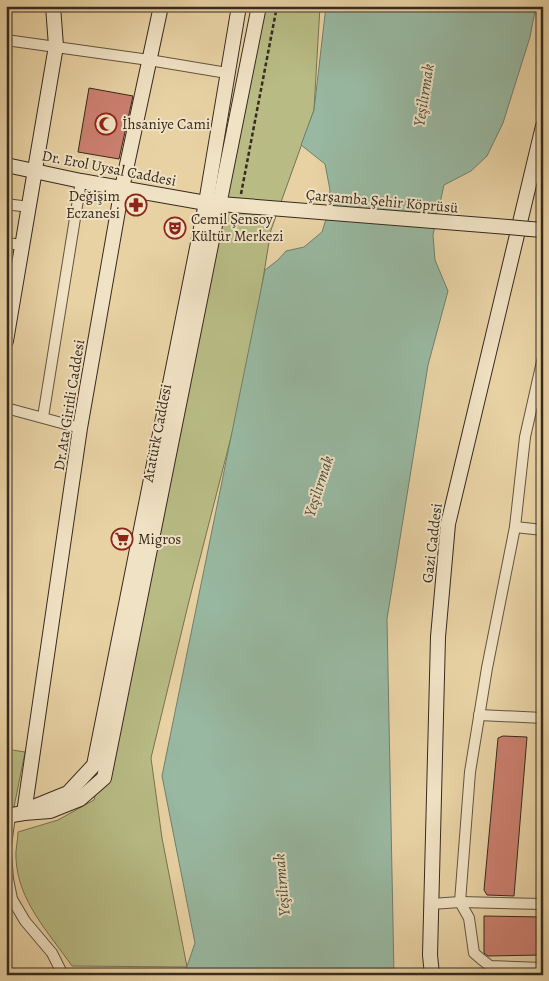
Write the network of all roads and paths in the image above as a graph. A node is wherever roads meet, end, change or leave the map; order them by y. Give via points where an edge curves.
1 (53, 6) edge
2 (161, 6) edge
3 (239, 6) edge
4 (259, 6) edge
5 (277, 6) edge
6 (6, 40) edge
7 (56, 46) junction
8 (149, 60) junction
9 (227, 73) junction
10 (543, 126) edge
11 (6, 165) edge
12 (35, 170) junction
13 (81, 181) junction
14 (122, 188) junction
15 (6, 204) edge
16 (213, 204) junction
17 (239, 206) junction
18 (29, 207) junction
19 (536, 229) edge
20 (6, 242) edge
21 (22, 245) junction
22 (10, 293) edge
23 (6, 341) edge
24 (543, 356) edge
25 (6, 408) edge
26 (43, 417) junction
27 (80, 428) junction
28 (515, 527) junction
29 (543, 530) edge
30 (480, 715) junction
31 (543, 718) edge
32 (24, 812) junction
33 (8, 816) edge
34 (6, 845) edge
35 (6, 854) edge
36 (460, 902) junction
37 (431, 904) junction
38 (543, 904) edge
39 (543, 968) edge
40 (63, 975) edge
41 (432, 975) edge

1 - 7 street
2 - 8 street, Dr.Ata Giritli Caddesi
3 - 9 street, Atatürk Caddesi
4 - 16 street, Atatürk Caddesi
5 - 17 path
6 - 7 street
7 - 8 street
7 - 12 street
8 - 9 street
8 - 14 street, Dr.Ata Giritli Caddesi
9 - 16 street, Atatürk Caddesi
10 - 37 street, Gazi Caddesi via 448,524 438,637
11 - 12 street, Dr. Erol Uysal Caddesi
12 - 13 street, Dr. Erol Uysal Caddesi
12 - 18 street
13 - 14 street, Dr. Erol Uysal Caddesi
13 - 26 street
14 - 16 street, Dr. Erol Uysal Caddesi
14 - 27 street, Dr.Ata Giritli Caddesi
15 - 18 street
16 - 17 street, Çarşamba Şehir Köprüsü
16 - 32 street, Atatürk Caddesi via 94,765 68,793
17 - 19 street, Çarşamba Şehir Köprüsü, bridge
18 - 21 street
20 - 21 street
21 - 22 street
22 - 23 street
24 - 28 street via 525,437
25 - 26 street
26 - 27 street
27 - 32 street, Dr.Ata Giritli Caddesi
28 - 29 street
28 - 30 street
30 - 31 street
30 - 36 street via 470,772
32 - 33 street, Atatürk Caddesi
33 - 34 street
35 - 40 street via 12,899 52,954
36 - 37 street
36 - 38 street
36 - 39 street via 469,918 474,952 481,959 490,966
37 - 41 street, Gazi Caddesi

